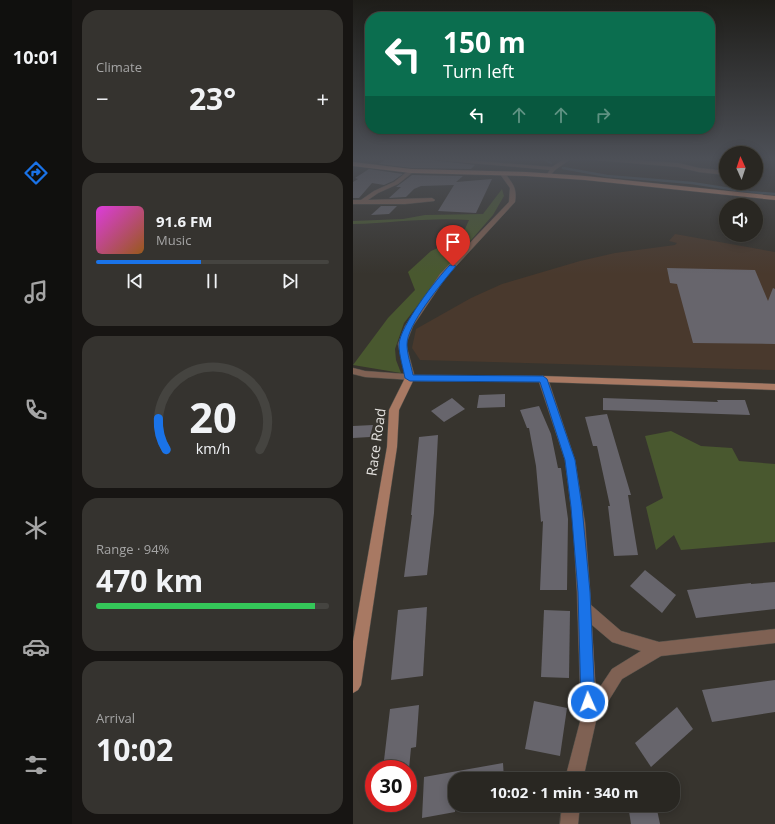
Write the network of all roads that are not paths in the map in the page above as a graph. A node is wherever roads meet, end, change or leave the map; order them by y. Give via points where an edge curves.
1 (370, 196) edge
2 (513, 196) edge
3 (760, 196) edge
4 (775, 198) edge
5 (432, 200) dead end
6 (353, 202) edge
7 (362, 202) junction
8 (353, 371) edge
9 (410, 378) junction
10 (543, 379) junction
11 (775, 387) edge
12 (585, 609) junction
13 (775, 636) edge
14 (659, 649) junction
15 (353, 685) edge
16 (589, 718) junction
17 (575, 772) edge
18 (570, 812) edge
19 (569, 824) edge

1 - 7 street
2 - 9 street via 512,202 443,276 409,326 402,344
3 - 4 main road
5 - 7 street
6 - 7 street
8 - 9 street
9 - 10 street
9 - 15 street, Race Road via 394,410 392,447
10 - 11 street
10 - 12 street via 570,460 579,523
12 - 14 street via 617,637
12 - 16 street
13 - 14 street
14 - 16 street via 617,674
16 - 17 street
18 - 19 street

